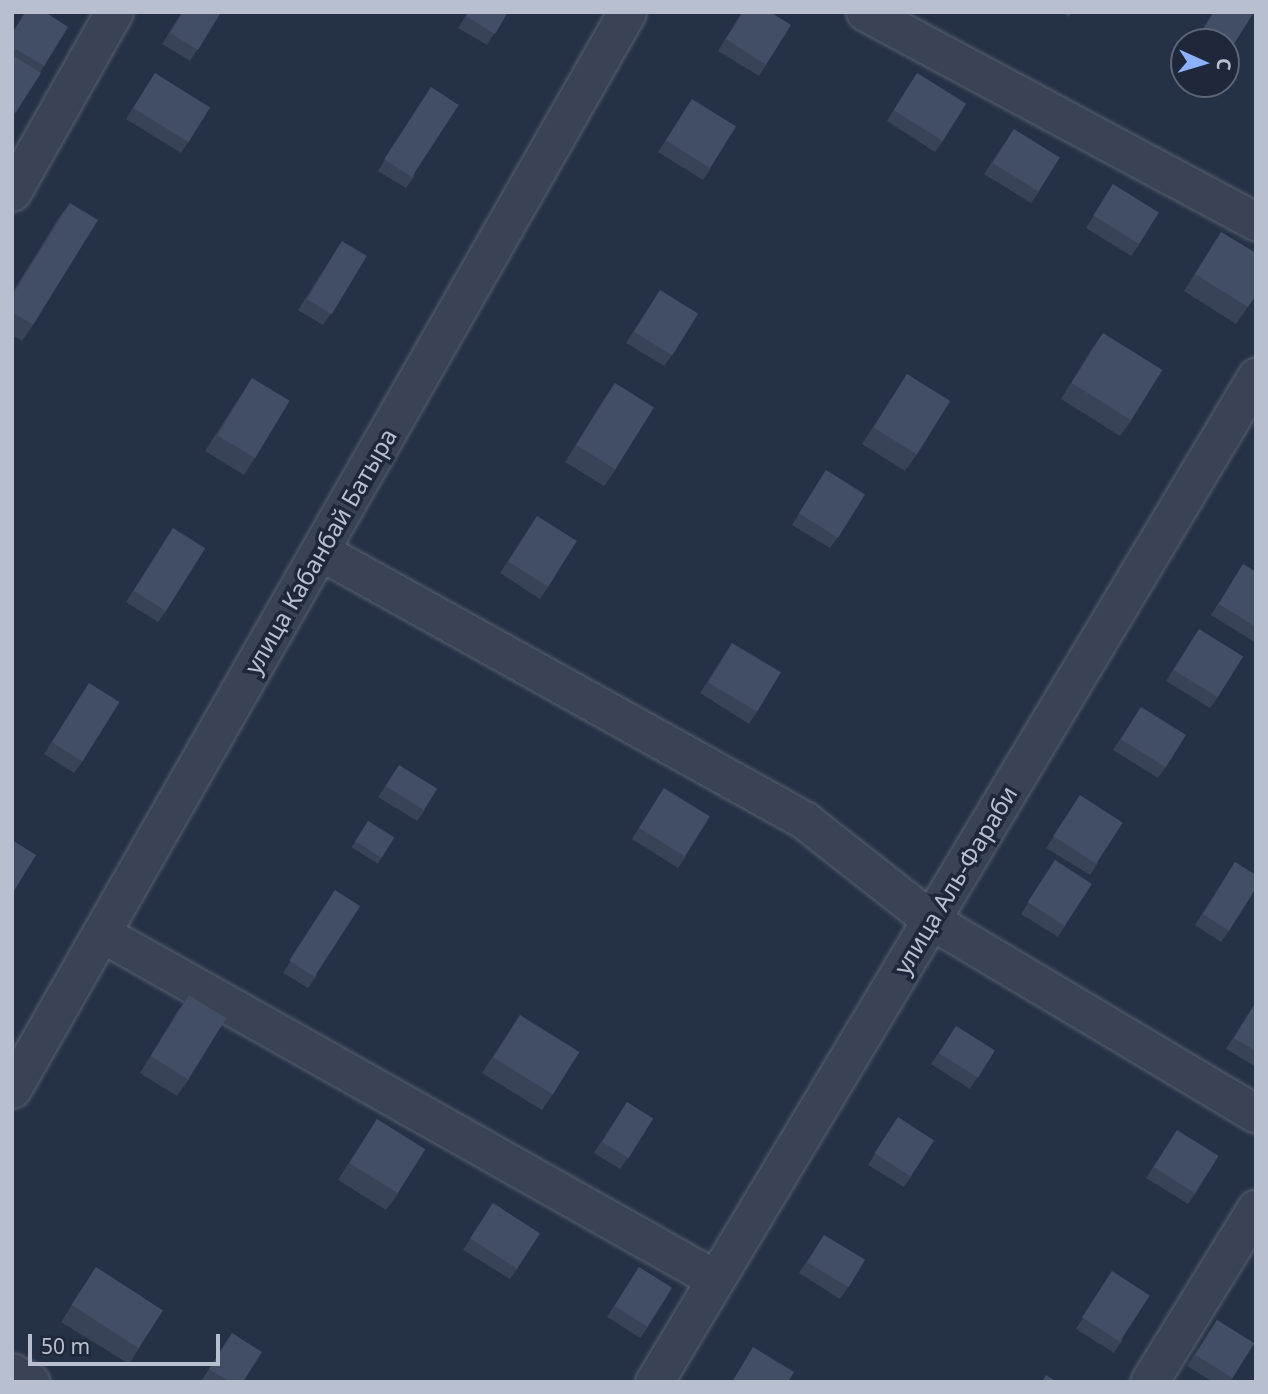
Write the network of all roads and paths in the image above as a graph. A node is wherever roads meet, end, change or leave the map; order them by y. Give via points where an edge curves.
1 (114, 12) edge
2 (627, 12) edge
3 (865, 12) edge
4 (12, 192) edge
5 (1256, 222) edge
6 (1256, 377) edge
7 (320, 551) junction
8 (930, 920) junction
9 (101, 933) junction
10 (12, 1089) edge
11 (1256, 1114) edge
12 (1256, 1208) edge
13 (715, 1279) junction
14 (12, 1372) edge
15 (31, 1382) edge
16 (654, 1382) edge
17 (1149, 1382) edge

1 - 4 street
2 - 7 street, улица Кабанбай Батыра
3 - 5 street
6 - 8 street, улица Аль-Фараби
7 - 8 street via 804,820
7 - 9 street, улица Кабанбай Батыра
8 - 11 street
8 - 13 street, улица Аль-Фараби
9 - 10 street, улица Кабанбай Батыра
9 - 13 street
12 - 17 street
13 - 16 street, улица Аль-Фараби
14 - 15 street

